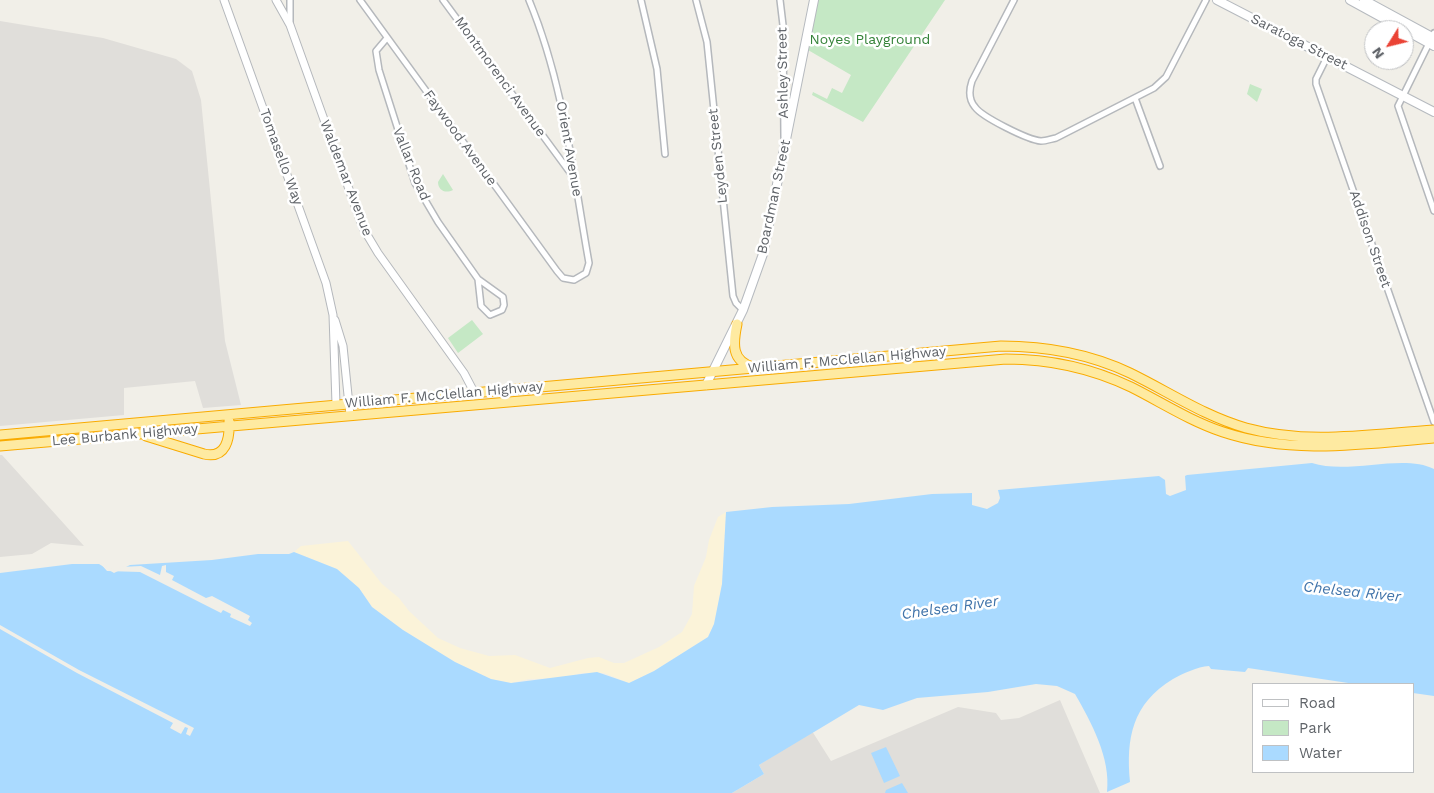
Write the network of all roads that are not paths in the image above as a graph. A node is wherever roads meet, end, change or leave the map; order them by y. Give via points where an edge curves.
1 (224, 0) edge
2 (276, 0) edge
3 (290, 0) edge
4 (360, 0) edge
5 (443, 0) edge
6 (529, 0) edge
7 (641, 0) edge
8 (696, 0) edge
9 (780, 0) edge
10 (814, 0) edge
11 (1014, 0) edge
12 (1206, 0) edge
13 (1216, 0) edge
14 (1350, 0) edge
15 (1364, 0) edge
16 (290, 24) junction
17 (387, 38) junction
18 (1433, 39) edge
19 (1327, 57) junction
20 (1402, 96) junction
21 (1135, 98) junction
22 (783, 100) junction
23 (793, 105) junction
24 (1434, 112) edge
25 (784, 147) junction
26 (665, 154) dead end
27 (1160, 166) dead end
28 (574, 178) junction
29 (1434, 211) edge
30 (561, 276) joint
31 (478, 279) junction
32 (743, 310) junction
33 (333, 315) junction
34 (737, 324) junction
35 (758, 368) junction
36 (713, 372) junction
37 (706, 384) junction
38 (474, 392) junction
39 (349, 403) junction
40 (336, 404) junction
41 (244, 413) joint
42 (228, 414) junction
43 (350, 415) junction
44 (1434, 422) edge
45 (249, 424) joint
46 (229, 426) junction
47 (1434, 430) edge
48 (0, 434) edge
49 (141, 434) junction
50 (1434, 438) edge
51 (0, 446) edge

1 - 33 street, Tomasello Way via 322,267
2 - 16 street, Waldemar Avenue
3 - 16 street
4 - 17 street, Faywood Avenue
5 - 28 street, Montmorenci Avenue
6 - 28 street, Orient Avenue via 556,80
7 - 26 street via 657,69
8 - 32 street, Leyden Street via 706,42 733,296
9 - 22 street, Ashley Street
10 - 23 main road, Boardman Street
11 - 21 street via 969,89 978,110 1028,138 1046,141
12 - 21 street via 1166,77
13 - 19 main road, Saratoga Street
14 - 18 main road
15 - 18 main road
16 - 38 street, Waldemar Avenue via 363,228
17 - 30 street, Faywood Avenue
17 - 31 street, Vallar Road via 376,51 378,70 415,183
18 - 20 street
19 - 20 main road, Saratoga Street
19 - 44 street, Addison Street via 1316,84
20 - 24 main road, Saratoga Street
20 - 29 street via 1398,108
21 - 27 street
22 - 23 street
22 - 25 street, Ashley Street
23 - 25 main road, Boardman Street
25 - 32 main road, Boardman Street via 767,240
28 - 30 street, Orient Avenue via 589,266 577,280
31 - 31 street, Vallar Road via 481,306 490,315 496,314 504,305 503,297
32 - 34 main road, Boardman Street
33 - 39 street, Tomasello Way via 343,346
33 - 40 street, Tomasello Way
34 - 35 highway via 734,344 737,356 743,363
34 - 36 main road, Boardman Street
35 - 36 highway, William F. McClellan Highway
35 - 47 highway, William F. McClellan Highway via 985,347 1043,348 1108,364 1211,415 1268,433 1319,438
36 - 37 main road, Boardman Street
36 - 38 highway, William F. McClellan Highway
37 - 43 highway, William F. McClellan Highway
37 - 50 highway, William F. McClellan Highway via 1027,359 1102,375 1202,424 1255,441 1316,447
38 - 39 highway, William F. McClellan Highway
39 - 40 highway, William F. McClellan Highway
39 - 43 street, Tomasello Way
40 - 41 highway, William F. McClellan Highway
41 - 42 highway, Lee Burbank Highway
42 - 46 highway
42 - 48 highway, Lee Burbank Highway
43 - 45 highway, William F. McClellan Highway
45 - 46 highway, Lee Burbank Highway
46 - 49 highway, Lee Burbank Highway
46 - 49 highway via 225,447 214,455
49 - 51 highway, Lee Burbank Highway

